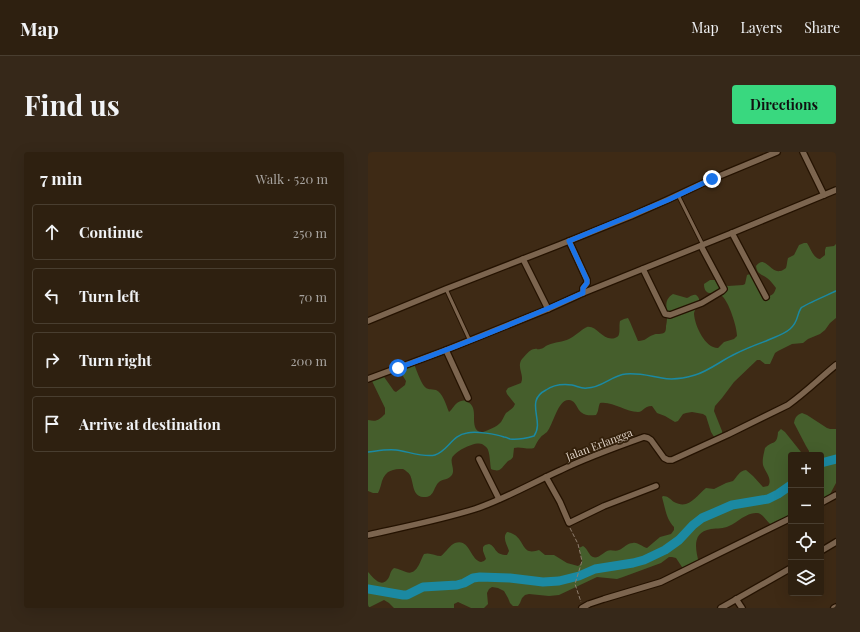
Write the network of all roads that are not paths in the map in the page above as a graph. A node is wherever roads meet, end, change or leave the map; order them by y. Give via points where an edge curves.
1 (777, 152) edge
2 (802, 152) edge
3 (836, 190) edge
4 (678, 195) junction
5 (824, 195) junction
6 (732, 233) junction
7 (569, 241) junction
8 (702, 246) junction
9 (523, 259) junction
10 (643, 269) junction
11 (446, 289) junction
12 (583, 293) junction
13 (766, 297) dead end
14 (548, 309) junction
15 (368, 322) edge
16 (470, 341) junction
17 (446, 350) junction
18 (836, 365) edge
19 (368, 379) edge
20 (468, 398) dead end
21 (479, 459) dead end
22 (546, 477) junction
23 (656, 486) dead end
24 (836, 495) edge
25 (499, 499) junction
26 (824, 501) edge
27 (788, 519) edge
28 (368, 535) edge
29 (836, 542) edge
30 (824, 549) edge
31 (788, 570) edge
32 (736, 599) junction
33 (582, 606) edge
34 (721, 608) edge
35 (742, 608) edge

1 - 4 street
2 - 5 street
3 - 5 street
4 - 7 street
4 - 8 lane
5 - 6 street
6 - 8 street
6 - 13 street
7 - 9 street
7 - 12 street via 587,280
8 - 10 street
8 - 10 street via 724,288 702,303 670,315 665,314
9 - 11 street
9 - 14 street
10 - 12 street
11 - 15 street
11 - 16 lane
12 - 14 street
14 - 16 street
16 - 17 street
17 - 19 street
17 - 20 street
18 - 22 street, Jalan Erlangga via 788,405 670,461 666,460 651,440 644,437 582,460
21 - 25 street
22 - 23 street via 569,523
22 - 25 street, Jalan Erlangga
24 - 26 street
25 - 28 street, Jalan Erlangga via 475,509
27 - 33 street via 661,582
29 - 30 street
31 - 32 street
32 - 34 street
32 - 35 street

